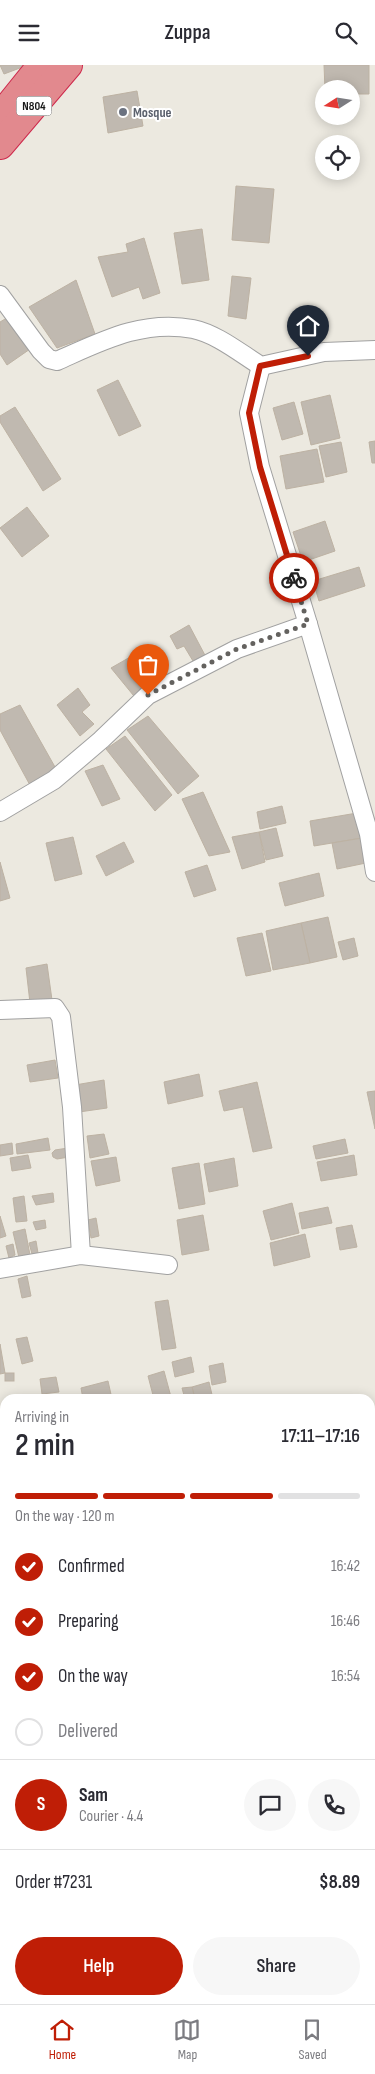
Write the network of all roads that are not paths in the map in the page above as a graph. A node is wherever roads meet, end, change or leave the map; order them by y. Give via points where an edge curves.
1 (42, 65) edge
2 (68, 65) edge
3 (0, 117) edge
4 (0, 145) edge
5 (0, 295) edge
6 (375, 350) edge
7 (260, 366) junction
8 (308, 624) junction
9 (0, 812) edge
10 (375, 872) edge
11 (0, 1010) edge
12 (81, 1255) junction
13 (168, 1265) dead end
14 (0, 1269) edge

1 - 3 highway, N804
2 - 4 highway, N804
5 - 7 street via 49,359 56,361 119,333 156,326 194,329
6 - 7 street via 324,352
7 - 8 street via 249,413 260,467
8 - 9 street via 237,649 148,695 54,780
8 - 10 street via 369,834
11 - 12 street via 46,1006 54,1007 61,1017 72,1107
12 - 13 street
12 - 14 street

